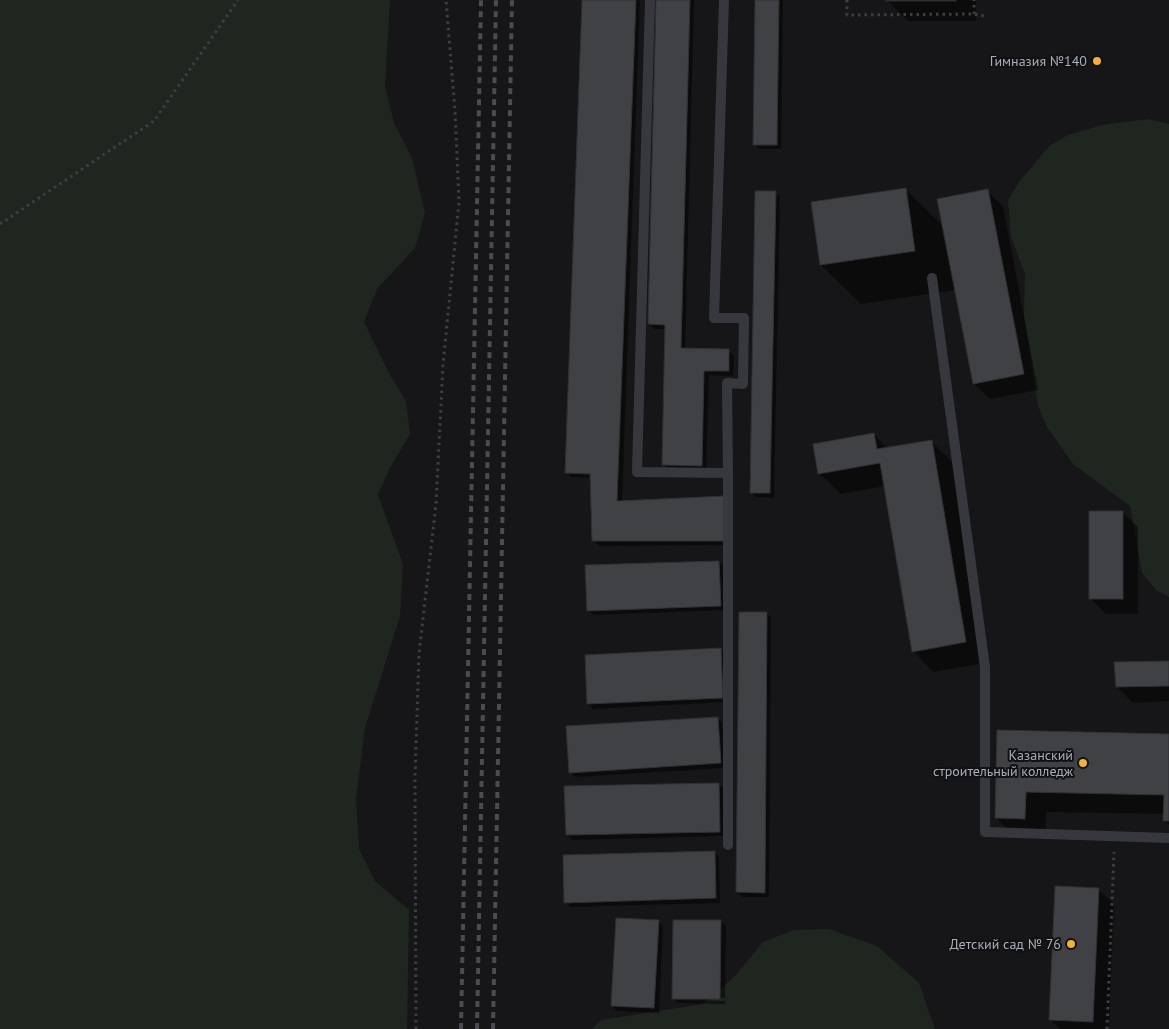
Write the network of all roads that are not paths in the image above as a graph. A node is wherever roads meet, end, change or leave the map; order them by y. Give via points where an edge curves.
1 (650, 0) edge
2 (724, 0) edge
3 (932, 278) dead end
4 (728, 473) junction
5 (1169, 838) edge
6 (728, 845) dead end

1 - 4 lane via 637,472
2 - 4 lane via 714,318 744,318 743,384 727,383
3 - 5 lane via 986,667 984,832
4 - 6 lane

